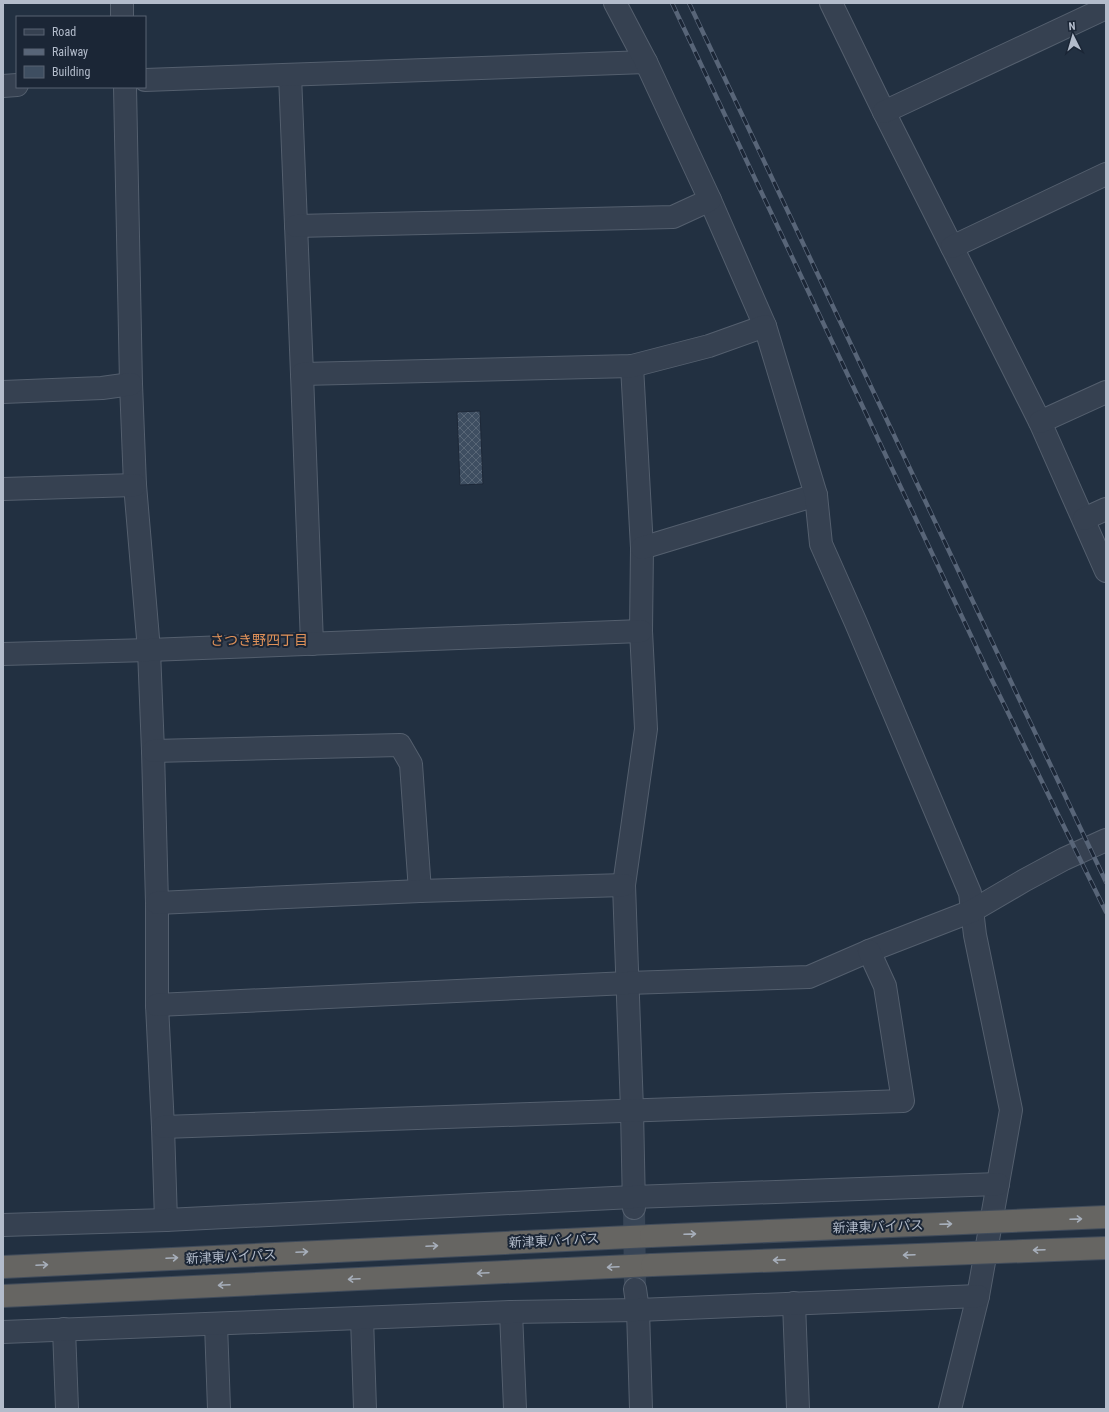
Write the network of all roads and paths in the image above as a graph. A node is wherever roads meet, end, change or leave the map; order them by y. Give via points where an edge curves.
1 (122, 3) edge
2 (615, 3) edge
3 (831, 3) edge
4 (1106, 8) edge
5 (122, 16) edge
6 (646, 62) junction
7 (290, 75) junction
8 (146, 80) edge
9 (16, 85) edge
10 (3, 86) edge
11 (125, 88) edge
12 (884, 112) junction
13 (1106, 174) edge
14 (710, 200) junction
15 (296, 226) junction
16 (952, 247) junction
17 (765, 326) junction
18 (632, 366) junction
19 (302, 374) junction
20 (132, 384) junction
21 (3, 392) edge
22 (1106, 392) edge
23 (1040, 422) junction
24 (135, 485) junction
25 (3, 489) edge
26 (816, 495) junction
27 (1106, 508) edge
28 (1084, 519) junction
29 (642, 548) junction
30 (1106, 571) edge
31 (642, 631) junction
32 (312, 644) junction
33 (149, 650) junction
34 (3, 654) edge
35 (153, 751) junction
36 (1106, 840) edge
37 (624, 885) junction
38 (420, 891) junction
39 (158, 903) junction
40 (972, 911) junction
41 (869, 951) junction
42 (628, 984) junction
43 (157, 1005) junction
44 (632, 1110) junction
45 (163, 1127) junction
46 (998, 1184) junction
47 (633, 1203) junction
48 (1106, 1217) edge
49 (166, 1220) junction
50 (3, 1225) edge
51 (1106, 1248) edge
52 (3, 1267) edge
53 (3, 1296) edge
54 (978, 1296) junction
55 (636, 1300) junction
56 (794, 1303) junction
57 (511, 1312) junction
58 (362, 1318) junction
59 (216, 1324) junction
60 (64, 1329) junction
61 (3, 1332) edge
62 (67, 1409) edge
63 (219, 1409) edge
64 (365, 1409) edge
65 (515, 1409) edge
66 (641, 1409) edge
67 (798, 1409) edge
68 (950, 1409) edge

1 - 5 street
2 - 6 street
3 - 12 street
4 - 12 street
6 - 7 street
6 - 14 street
7 - 8 street
7 - 15 street
9 - 10 street
11 - 20 street
12 - 16 street
13 - 16 street
14 - 15 street via 673,217
14 - 17 street
15 - 19 street
16 - 23 street
17 - 18 street via 708,346
17 - 26 street
18 - 19 street
18 - 29 street
19 - 32 street
20 - 21 street via 102,388
20 - 24 street
22 - 23 street
23 - 28 street
24 - 25 street
24 - 33 street
26 - 29 street
26 - 40 street via 821,544 970,893
27 - 28 street
28 - 30 street
29 - 31 street
31 - 32 street
31 - 37 street via 646,730
32 - 33 street
33 - 34 street
33 - 35 street
35 - 38 street via 400,745 411,764
35 - 39 street
36 - 40 street via 1064,859
37 - 38 street
37 - 42 street
38 - 39 street
39 - 43 street
40 - 41 street
40 - 46 street via 1011,1110
41 - 42 street via 809,977
41 - 44 street via 884,986 903,1101
42 - 43 street
42 - 44 street
43 - 45 street
44 - 45 street
44 - 47 street
45 - 49 street
46 - 47 street
46 - 54 street
47 - 49 street
52 -> 48 highway, 新津東バイパス, bridge
49 - 50 street
51 -> 53 highway, bridge via 652,1265
54 - 56 street
54 - 68 street
55 - 56 street
55 - 57 street
55 - 66 street
56 - 67 street
57 - 58 street
57 - 65 street
58 - 59 street
58 - 64 street
59 - 60 street
59 - 63 street
60 - 61 street
60 - 62 street

